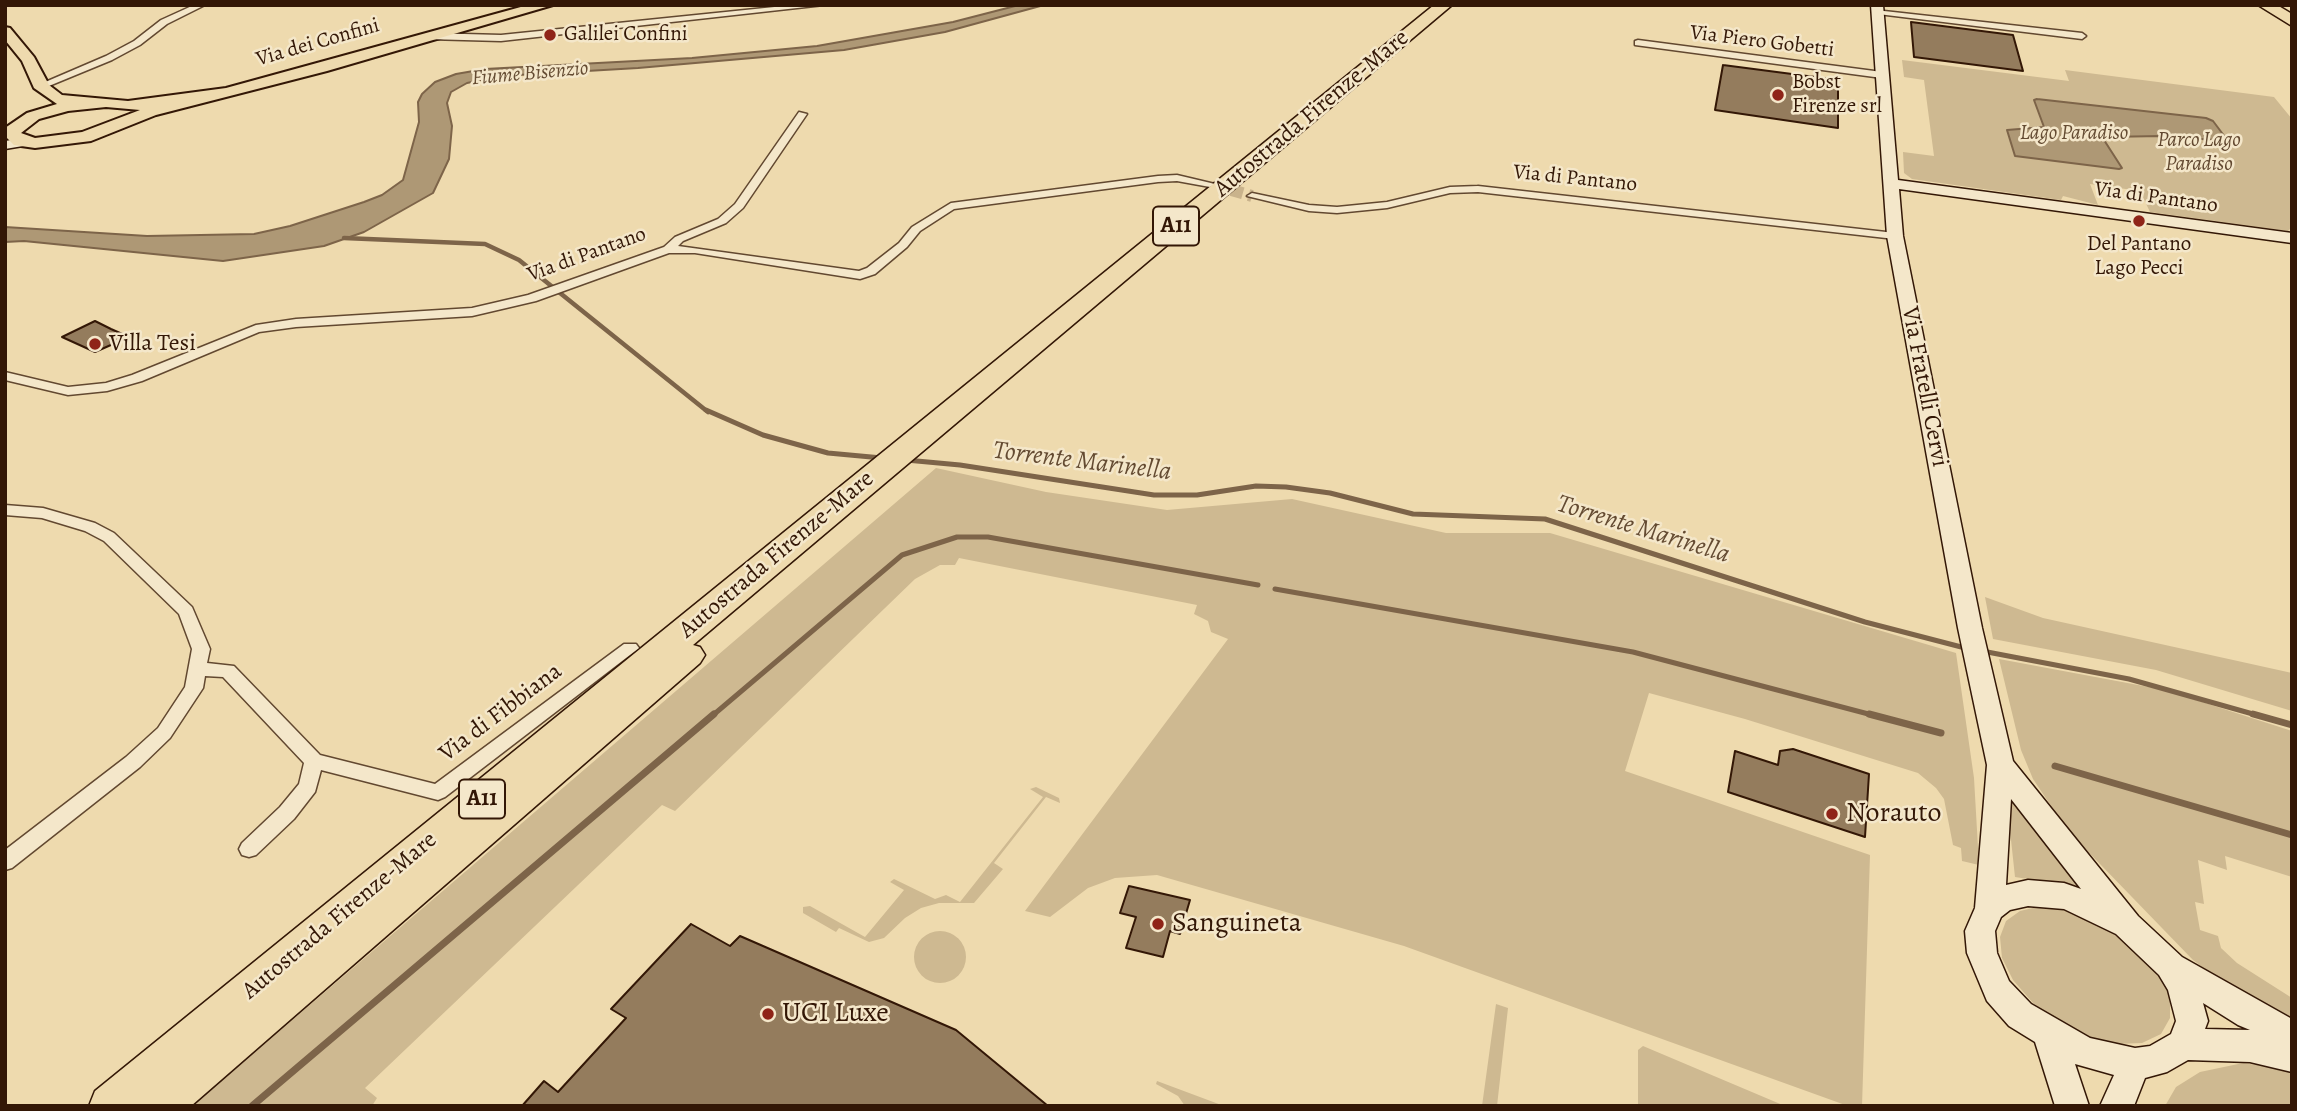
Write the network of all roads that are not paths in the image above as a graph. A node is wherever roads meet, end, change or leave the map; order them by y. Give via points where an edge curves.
1 (201, 5) edge
2 (547, 5) edge
3 (820, 5) edge
4 (1444, 5) edge
5 (1460, 5) edge
6 (2266, 5) edge
7 (2281, 5) edge
8 (1877, 8) edge
9 (2292, 12) edge
10 (2292, 21) edge
11 (5, 31) edge
12 (426, 36) junction
13 (2082, 36) dead end
14 (1638, 43) dead end
15 (1882, 75) junction
16 (42, 87) junction
17 (81, 104) junction
18 (127, 113) junction
19 (802, 114) dead end
20 (33, 116) junction
21 (11, 138) edge
22 (1889, 183) junction
23 (1210, 184) tunnel mouth
24 (1252, 196) tunnel mouth
25 (1895, 236) junction
26 (2292, 238) edge
27 (668, 249) junction
28 (5, 376) edge
29 (867, 492) junction
30 (5, 510) edge
31 (630, 648) dead end
32 (199, 669) junction
33 (314, 761) junction
34 (2000, 765) junction
35 (249, 849) dead end
36 (5, 862) edge
37 (1990, 908) junction
38 (2127, 925) junction
39 (2170, 965) junction
40 (2048, 1032) junction
41 (2292, 1035) edge
42 (2184, 1044) junction
43 (2292, 1056) edge
44 (2135, 1064) junction
45 (111, 1106) edge
46 (157, 1106) edge
47 (2072, 1106) edge
48 (2117, 1106) edge

1 - 16 street via 164,22 109,58
2 - 12 main road, Via dei Confini
3 - 12 street via 500,38
4 - 29 highway, Autostrada Firenze-Mare / A11 via 908,447
5 - 29 highway, Autostrada Firenze-Mare / A11 via 939,445
6 - 10 highway
7 - 9 highway
8 - 13 street
8 - 15 street, Via Fratelli Cervi
11 - 16 main road via 29,60
12 - 18 main road, Via dei Confini via 322,68
14 - 15 street, Via Piero Gobetti
15 - 22 street, Via Fratelli Cervi
16 - 17 main road via 61,101
16 - 20 main road
17 - 18 main road, Via dei Confini via 110,102
17 - 20 main road, Via dei Confini
18 - 21 main road, Via dei Confini via 110,129 79,139 44,144
19 - 27 street via 739,206
20 - 21 main road, Via dei Confini
22 - 25 street, Via Fratelli Cervi
22 - 26 street, Via di Pantano
23 - 27 street, Via di Pantano via 1158,179 951,206 860,275
24 - 25 street, Via di Pantano via 1337,210 1388,205 1450,190 1478,190
25 - 34 street, Via Fratelli Cervi
27 - 28 street, Via di Pantano via 532,298 444,316 256,328 137,378 97,389 68,391
29 - 45 highway, Autostrada Firenze-Mare / A11
29 - 46 highway, Autostrada Firenze-Mare / A11
30 - 32 street via 43,513 108,537 186,611 201,649
31 - 33 street, Via di Fibbiana via 438,792
32 - 33 street via 228,671
32 - 36 street via 194,688 164,733
33 - 35 street via 308,787
34 - 37 street, Via Fratelli Cervi
34 - 38 main road, Via Fratelli Cervi
37 - 38 street, Via Fratelli Cervi via 2002,899 2028,892 2064,896
37 - 40 street, Via Fratelli Cervi via 1980,932 1988,972 2020,1015
38 - 39 street, Via Fratelli Cervi
39 - 41 main road
39 - 42 main road, Via Fratelli Cervi via 2191,1007 2192,1021
40 - 44 street, Via Fratelli Cervi via 2085,1052
40 - 47 street
42 - 43 main road via 2250,1046
42 - 44 street via 2155,1061
44 - 48 street

